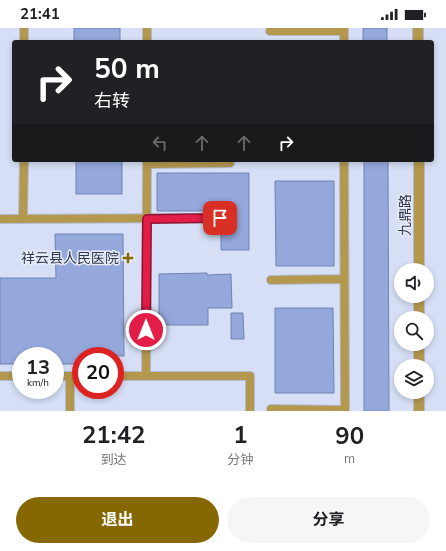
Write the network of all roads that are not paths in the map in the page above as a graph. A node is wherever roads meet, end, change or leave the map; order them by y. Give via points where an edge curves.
1 (24, 28) edge
2 (147, 28) edge
3 (418, 28) edge
4 (344, 29) edge
5 (270, 31) dead end
6 (24, 40) edge
7 (147, 40) edge
8 (344, 40) edge
9 (418, 40) edge
10 (24, 162) edge
11 (147, 162) edge
12 (344, 162) edge
13 (418, 162) edge
14 (230, 164) dead end
15 (220, 218) dead end
16 (0, 219) edge
17 (24, 219) junction
18 (147, 219) junction
19 (419, 263) edge
20 (344, 279) junction
21 (271, 280) dead end
22 (0, 376) edge
23 (12, 376) edge
24 (64, 376) edge
25 (70, 376) joint
26 (124, 376) edge
27 (146, 376) junction
28 (419, 399) edge
29 (271, 409) dead end
30 (344, 410) edge
31 (70, 411) edge
32 (250, 411) edge
33 (419, 411) edge

1 - 6 lane
2 - 7 lane
3 - 9 street
4 - 5 lane
4 - 8 lane
10 - 17 lane
11 - 14 lane
11 - 18 lane
12 - 20 lane
13 - 19 street, 九鼎路
15 - 18 lane
16 - 17 lane
17 - 18 lane
18 - 27 lane
20 - 21 lane
20 - 30 lane
22 - 23 lane
24 - 25 lane
25 - 31 lane
26 - 27 lane
27 - 32 lane via 250,376
28 - 33 street
29 - 30 lane

